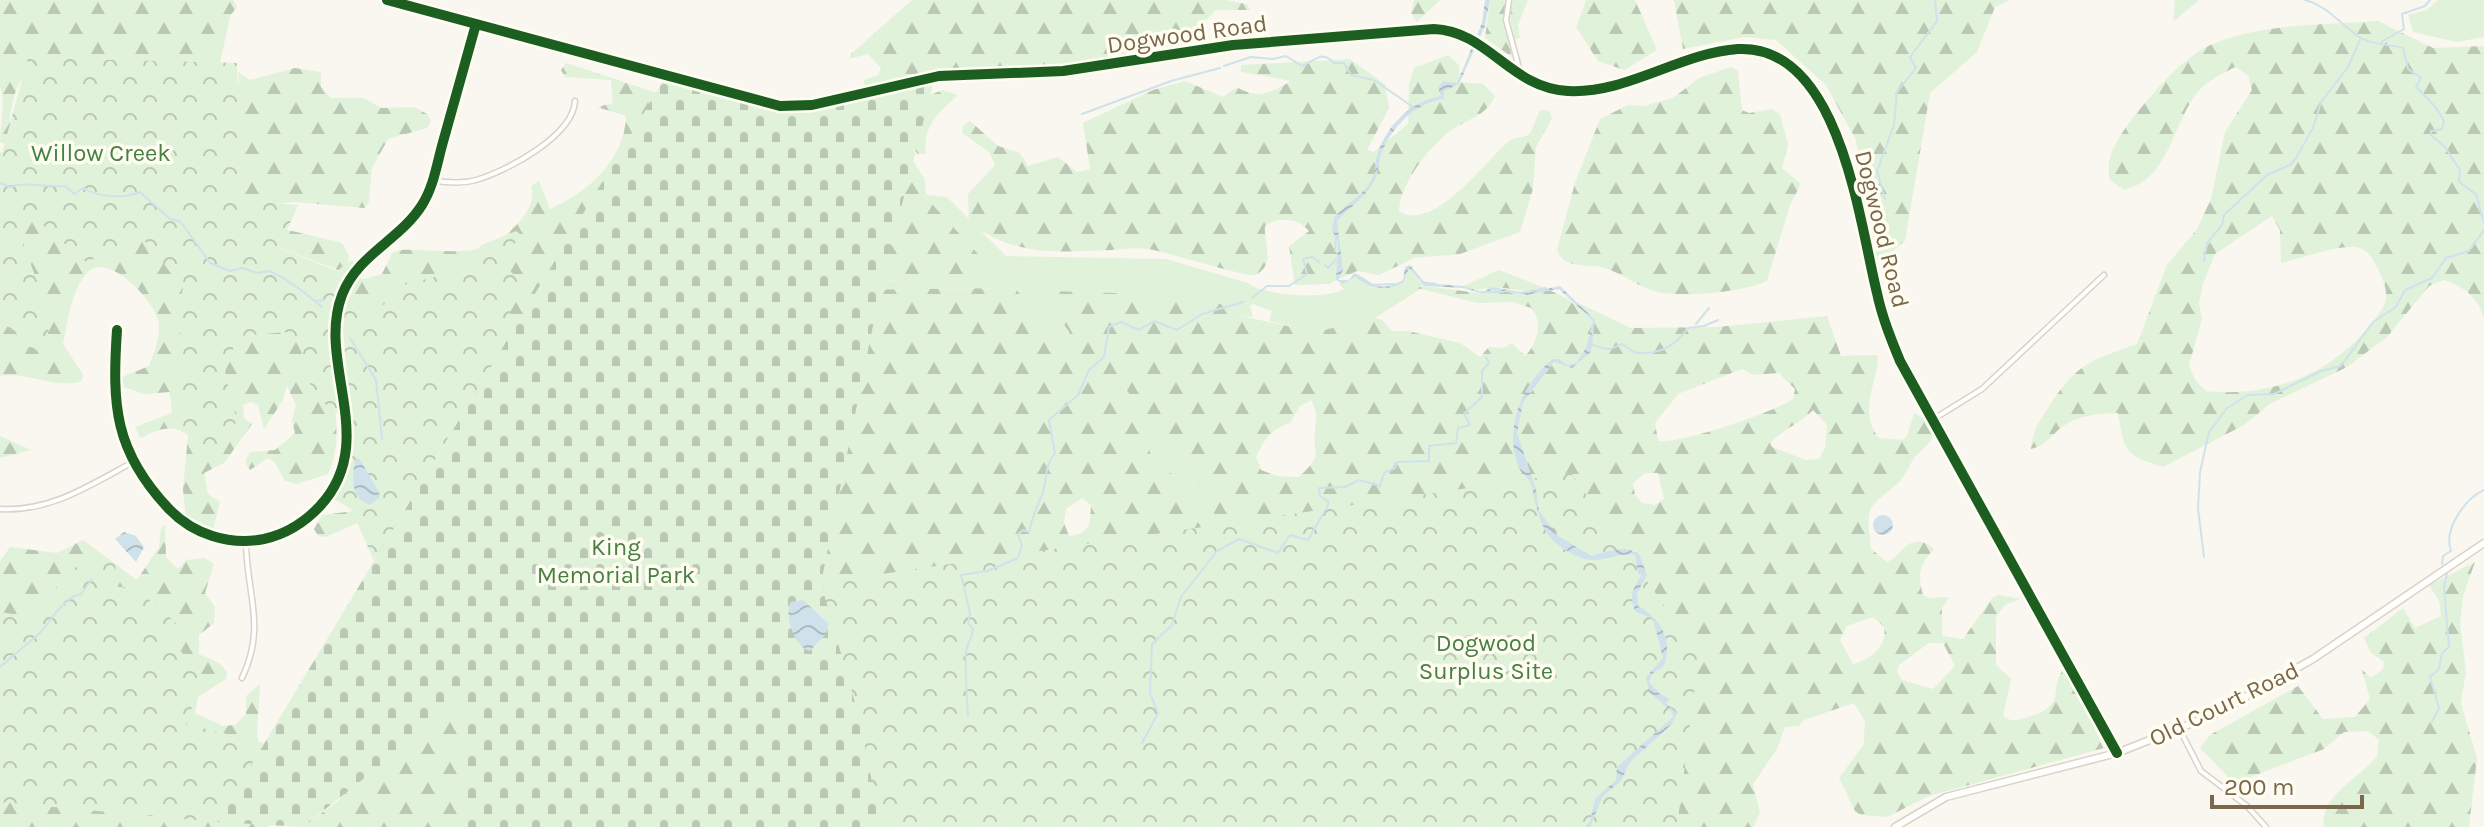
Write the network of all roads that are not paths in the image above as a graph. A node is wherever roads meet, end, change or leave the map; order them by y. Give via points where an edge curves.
1 (387, 0) edge
2 (1509, 0) edge
3 (476, 24) junction
4 (1521, 77) junction
5 (575, 101) dead end
6 (432, 180) junction
7 (2104, 275) dead end
8 (117, 330) dead end
9 (1932, 420) junction
10 (133, 462) junction
11 (0, 509) edge
12 (246, 541) junction
13 (2484, 543) edge
14 (242, 678) dead end
15 (2180, 730) junction
16 (2117, 753) junction
17 (1895, 827) edge
18 (2266, 827) edge

1 - 3 street, Dogwood Road
2 - 4 street via 1506,20
3 - 4 street, Dogwood Road via 752,101 791,106 939,76 1063,71 1261,42 1434,29 1471,39
3 - 6 street
4 - 9 street, Dogwood Road via 1550,89 1584,91 1736,49 1763,52 1796,70 1840,145 1888,331
5 - 6 street via 568,122 538,148 476,180
6 - 12 street via 416,214 361,263 341,299 336,338 347,429 337,480 302,523
7 - 9 street via 1982,389
8 - 10 street via 116,414
9 - 16 street, Dogwood Road
10 - 11 street via 51,504
10 - 12 street via 181,520 215,537
12 - 14 street via 256,631
13 - 15 street, Old Court Road via 2301,666
15 - 16 street, Old Court Road
15 - 18 street via 2201,771
16 - 17 street, Old Court Road via 1946,797

